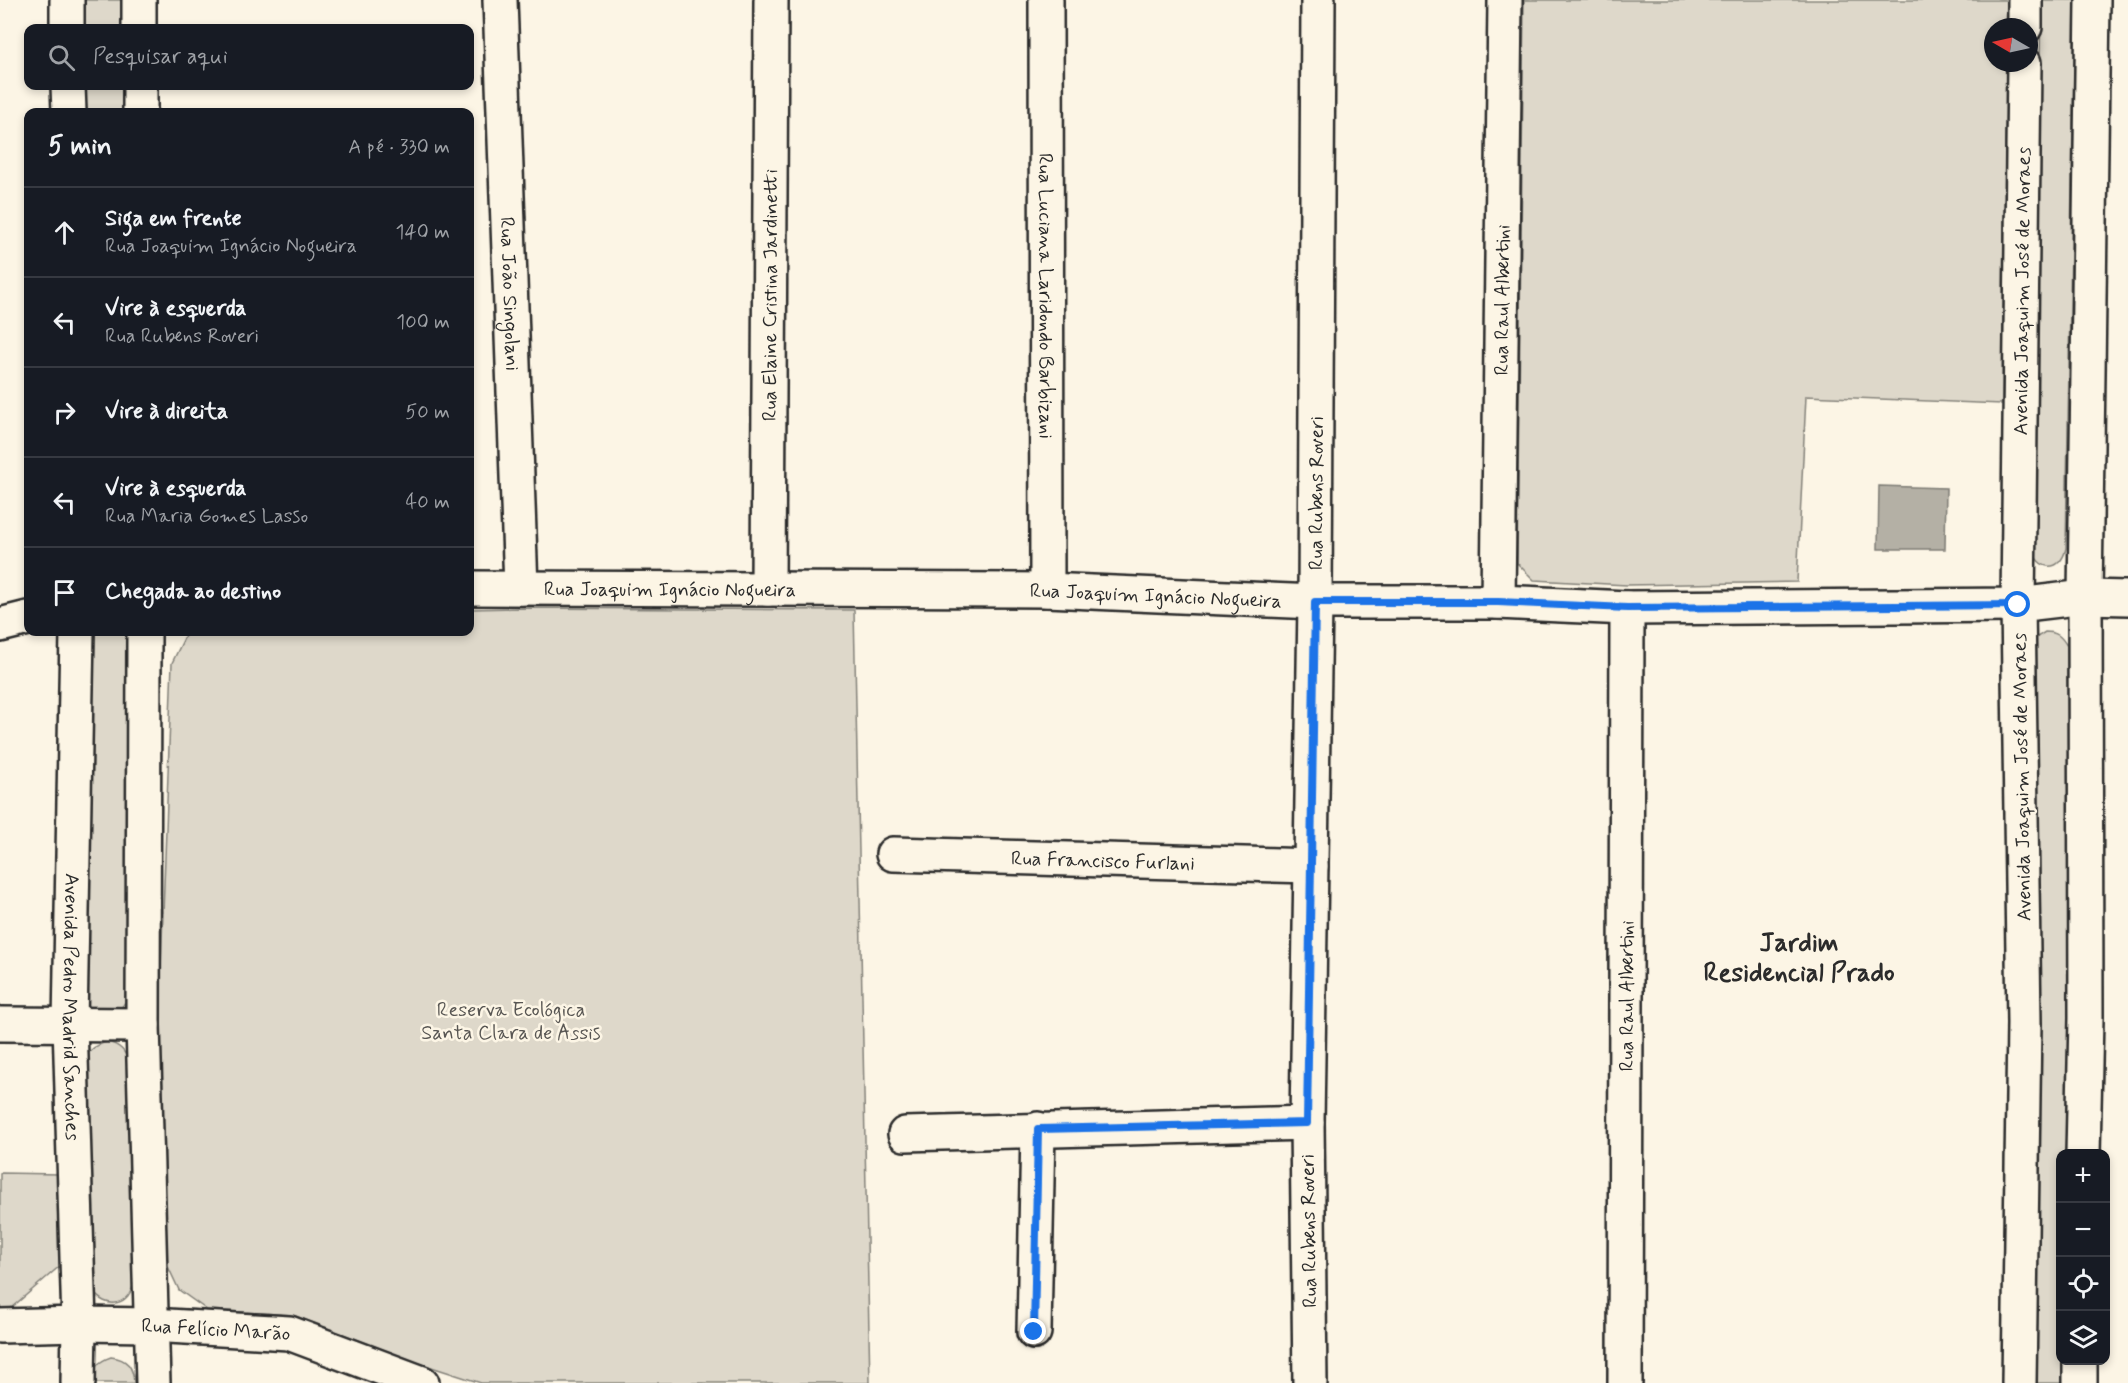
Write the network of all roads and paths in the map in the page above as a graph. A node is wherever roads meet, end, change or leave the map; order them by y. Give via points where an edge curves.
1 (67, 0) edge
2 (139, 0) edge
3 (500, 0) edge
4 (771, 0) edge
5 (1046, 0) edge
6 (1318, 0) edge
7 (1505, 0) edge
8 (2025, 0) edge
9 (2093, 0) edge
10 (2025, 18) edge
11 (68, 24) edge
12 (139, 24) edge
13 (2024, 72) edge
14 (68, 90) edge
15 (140, 90) edge
16 (69, 108) edge
17 (140, 108) edge
18 (474, 588) edge
19 (520, 588) junction
20 (768, 589) junction
21 (1047, 591) junction
22 (2085, 597) junction
23 (2128, 598) edge
24 (1315, 602) junction
25 (1498, 602) junction
26 (2018, 605) junction
27 (1627, 608) junction
28 (24, 619) edge
29 (0, 625) edge
30 (76, 636) edge
31 (144, 636) edge
32 (893, 854) dead end
33 (1311, 866) junction
34 (0, 1024) edge
35 (70, 1024) junction
36 (144, 1026) junction
37 (1307, 1123) junction
38 (1038, 1129) junction
39 (905, 1134) dead end
40 (2083, 1149) edge
41 (79, 1324) junction
42 (0, 1326) edge
43 (151, 1326) junction
44 (1034, 1332) dead end
45 (2080, 1365) edge
46 (414, 1382) edge
47 (78, 1383) edge
48 (153, 1383) edge
49 (1310, 1383) edge
50 (1625, 1383) edge
51 (2019, 1383) edge
52 (2079, 1383) edge

1 - 11 street
2 - 12 street
3 - 19 street, Rua João Singolani
4 - 20 street, Rua Elaine Cristina Jardinetti
5 - 21 street, Rua Luciana Laridondo Barbizani
6 - 24 street, Rua Rubens Roveri
7 - 25 street, Rua Raul Albertini
8 - 10 street
9 - 22 street
13 - 26 street, Avenida Joaquim José de Moraes
14 - 16 street
15 - 17 street
18 - 19 street, Rua Joaquim Ignácio Nogueira
19 - 20 street, Rua Joaquim Ignácio Nogueira
20 - 21 street, Rua Joaquim Ignácio Nogueira
21 - 24 street, Rua Joaquim Ignácio Nogueira
22 - 23 street, Rua Joaquim Ignácio Nogueira
22 - 26 street, Rua Joaquim Ignácio Nogueira
22 - 40 street
24 - 25 street, Rua Joaquim Ignácio Nogueira
24 - 33 street, Rua Rubens Roveri
25 - 27 street, Rua Joaquim Ignácio Nogueira
26 - 27 street, Rua Joaquim Ignácio Nogueira
26 - 51 street, Avenida Joaquim José de Moraes via 2024,1023
27 - 50 street, Rua Raul Albertini
28 - 29 street
30 - 35 street, Avenida Pedro Madrid Sanches
31 - 36 street
32 - 33 street, Rua Francisco Furlani
33 - 37 street, Rua Rubens Roveri
34 - 35 street
35 - 36 street
35 - 41 street, Avenida Pedro Madrid Sanches
36 - 43 street
37 - 38 street
37 - 49 street, Rua Rubens Roveri
38 - 39 street
38 - 44 street
41 - 42 street, Rua Felício Marão
41 - 43 street, Rua Felício Marão
41 - 47 street, Avenida Pedro Madrid Sanches
43 - 46 street, Rua Felício Marão via 289,1333
43 - 48 street
45 - 52 street

